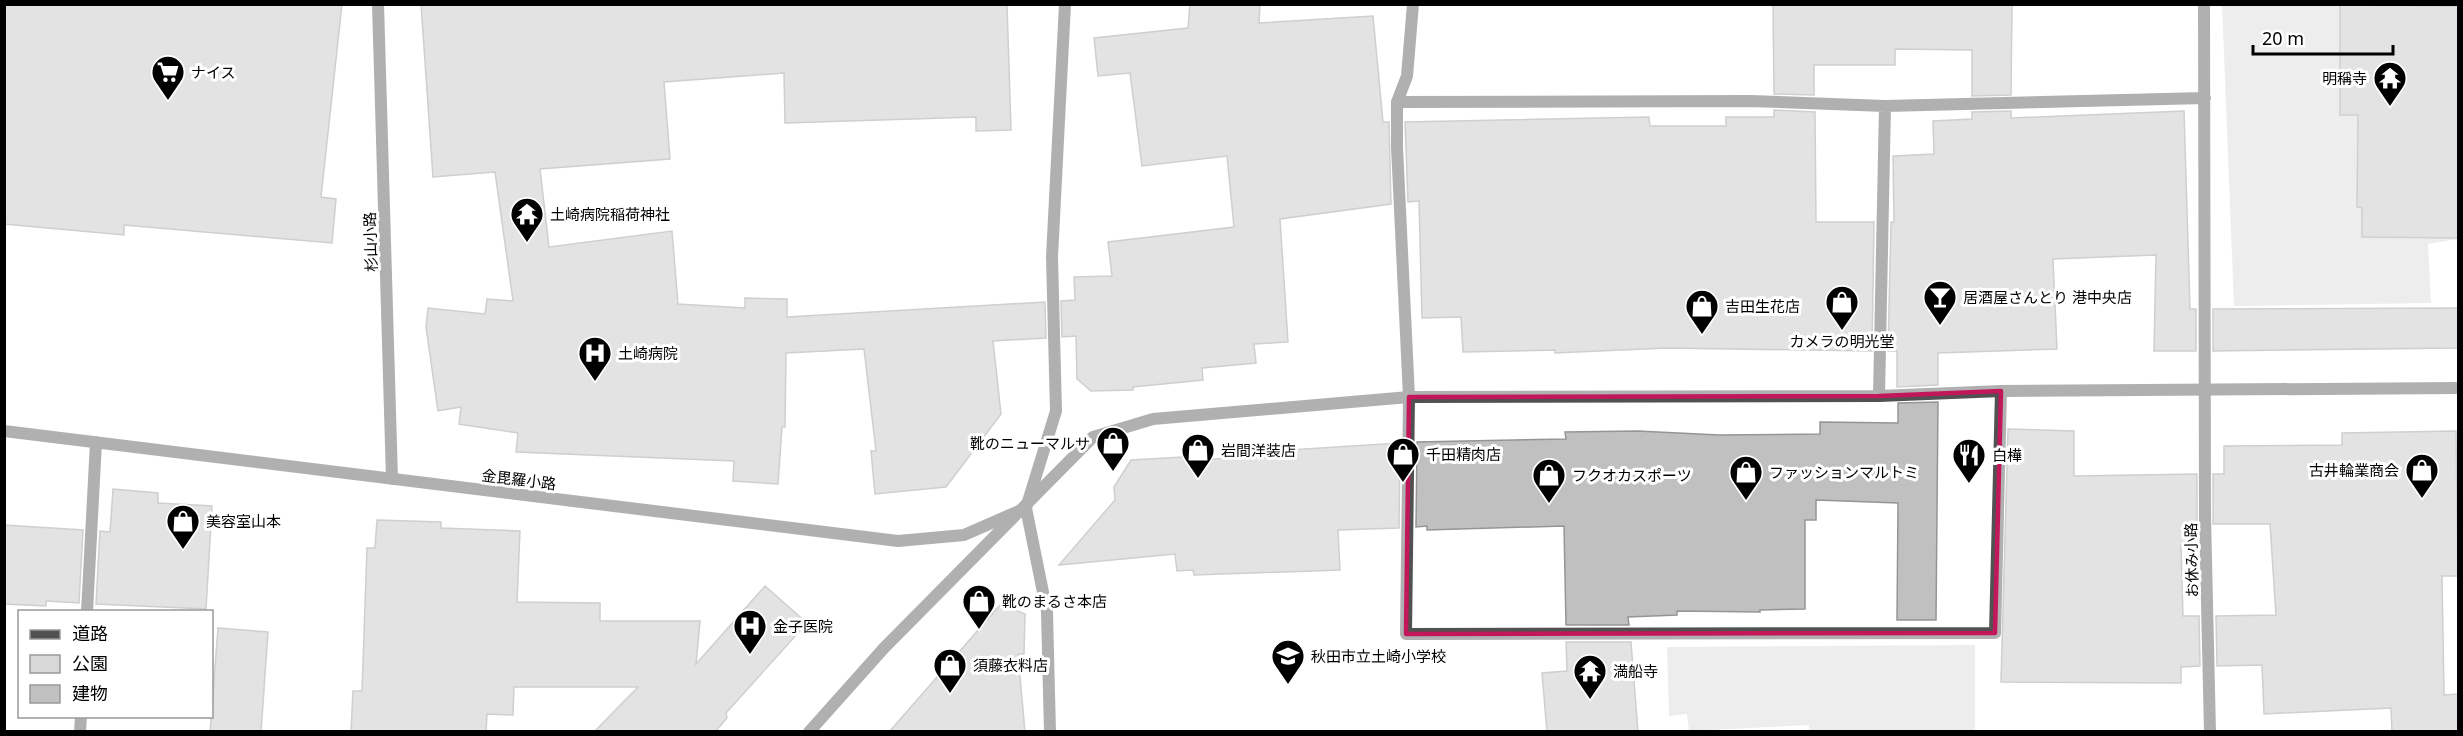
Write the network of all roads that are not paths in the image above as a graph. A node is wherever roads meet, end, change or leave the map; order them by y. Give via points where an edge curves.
1 (378, 4) edge
2 (1065, 4) edge
3 (1413, 4) edge
4 (2204, 4) edge
5 (2205, 98) junction
6 (1397, 102) junction
7 (1885, 106) junction
8 (2458, 388) edge
9 (2206, 389) junction
10 (2001, 391) junction
11 (1879, 396) junction
12 (1409, 397) junction
13 (4, 431) edge
14 (96, 442) junction
15 (392, 479) junction
16 (1026, 508) junction
17 (87, 610) edge
18 (809, 732) edge
19 (1050, 732) edge
20 (2211, 732) edge

1 - 15 street, 杉山小路
2 - 16 street via 1052,257 1056,411
3 - 6 street via 1407,76
4 - 5 street, お休み小路
5 - 7 street
5 - 9 street, お休み小路
6 - 7 street via 1750,101
6 - 12 street
7 - 11 street
8 - 9 street
9 - 10 street
9 - 20 street, お休み小路
10 - 11 street
10 - 12 street via 1995,633 1406,634
11 - 12 street
12 - 16 street via 1153,419 1093,437
13 - 14 street, 金毘羅小路
14 - 15 street, 金毘羅小路
14 - 17 street
15 - 16 street, 金毘羅小路 via 898,541 964,535
16 - 18 street via 885,648
16 - 19 street via 1047,612

